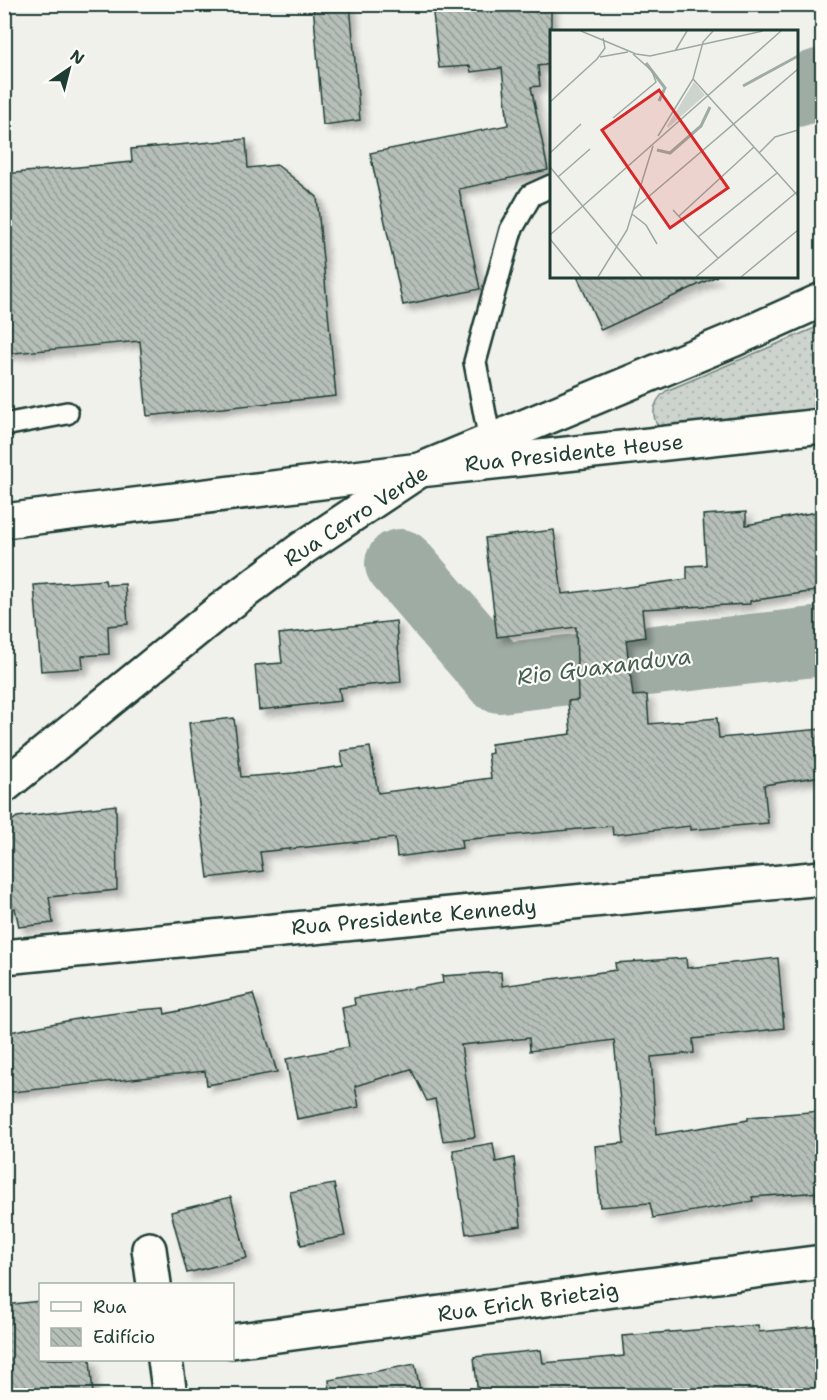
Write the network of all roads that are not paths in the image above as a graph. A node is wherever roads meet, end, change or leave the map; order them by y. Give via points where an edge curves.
1 (550, 186) edge
2 (822, 300) edge
3 (68, 413) dead end
4 (4, 424) edge
5 (822, 426) edge
6 (490, 441) junction
7 (420, 470) junction
8 (4, 521) edge
9 (4, 786) edge
10 (822, 878) edge
11 (4, 957) edge
12 (149, 1249) dead end
13 (822, 1262) edge
14 (154, 1283) edge
15 (234, 1341) edge
16 (165, 1361) edge
17 (170, 1395) edge

1 - 6 lane via 531,195 511,230 475,362
2 - 6 street, Rua Cerro Verde
3 - 4 lane
5 - 7 street, Rua Presidente Heuse
6 - 7 street, Rua Cerro Verde
7 - 8 street, Rua Presidente Heuse
7 - 9 street, Rua Cerro Verde via 303,548
10 - 11 street, Rua Presidente Kennedy
12 - 14 street
13 - 15 street, Rua Erich Brietzig
16 - 17 street

